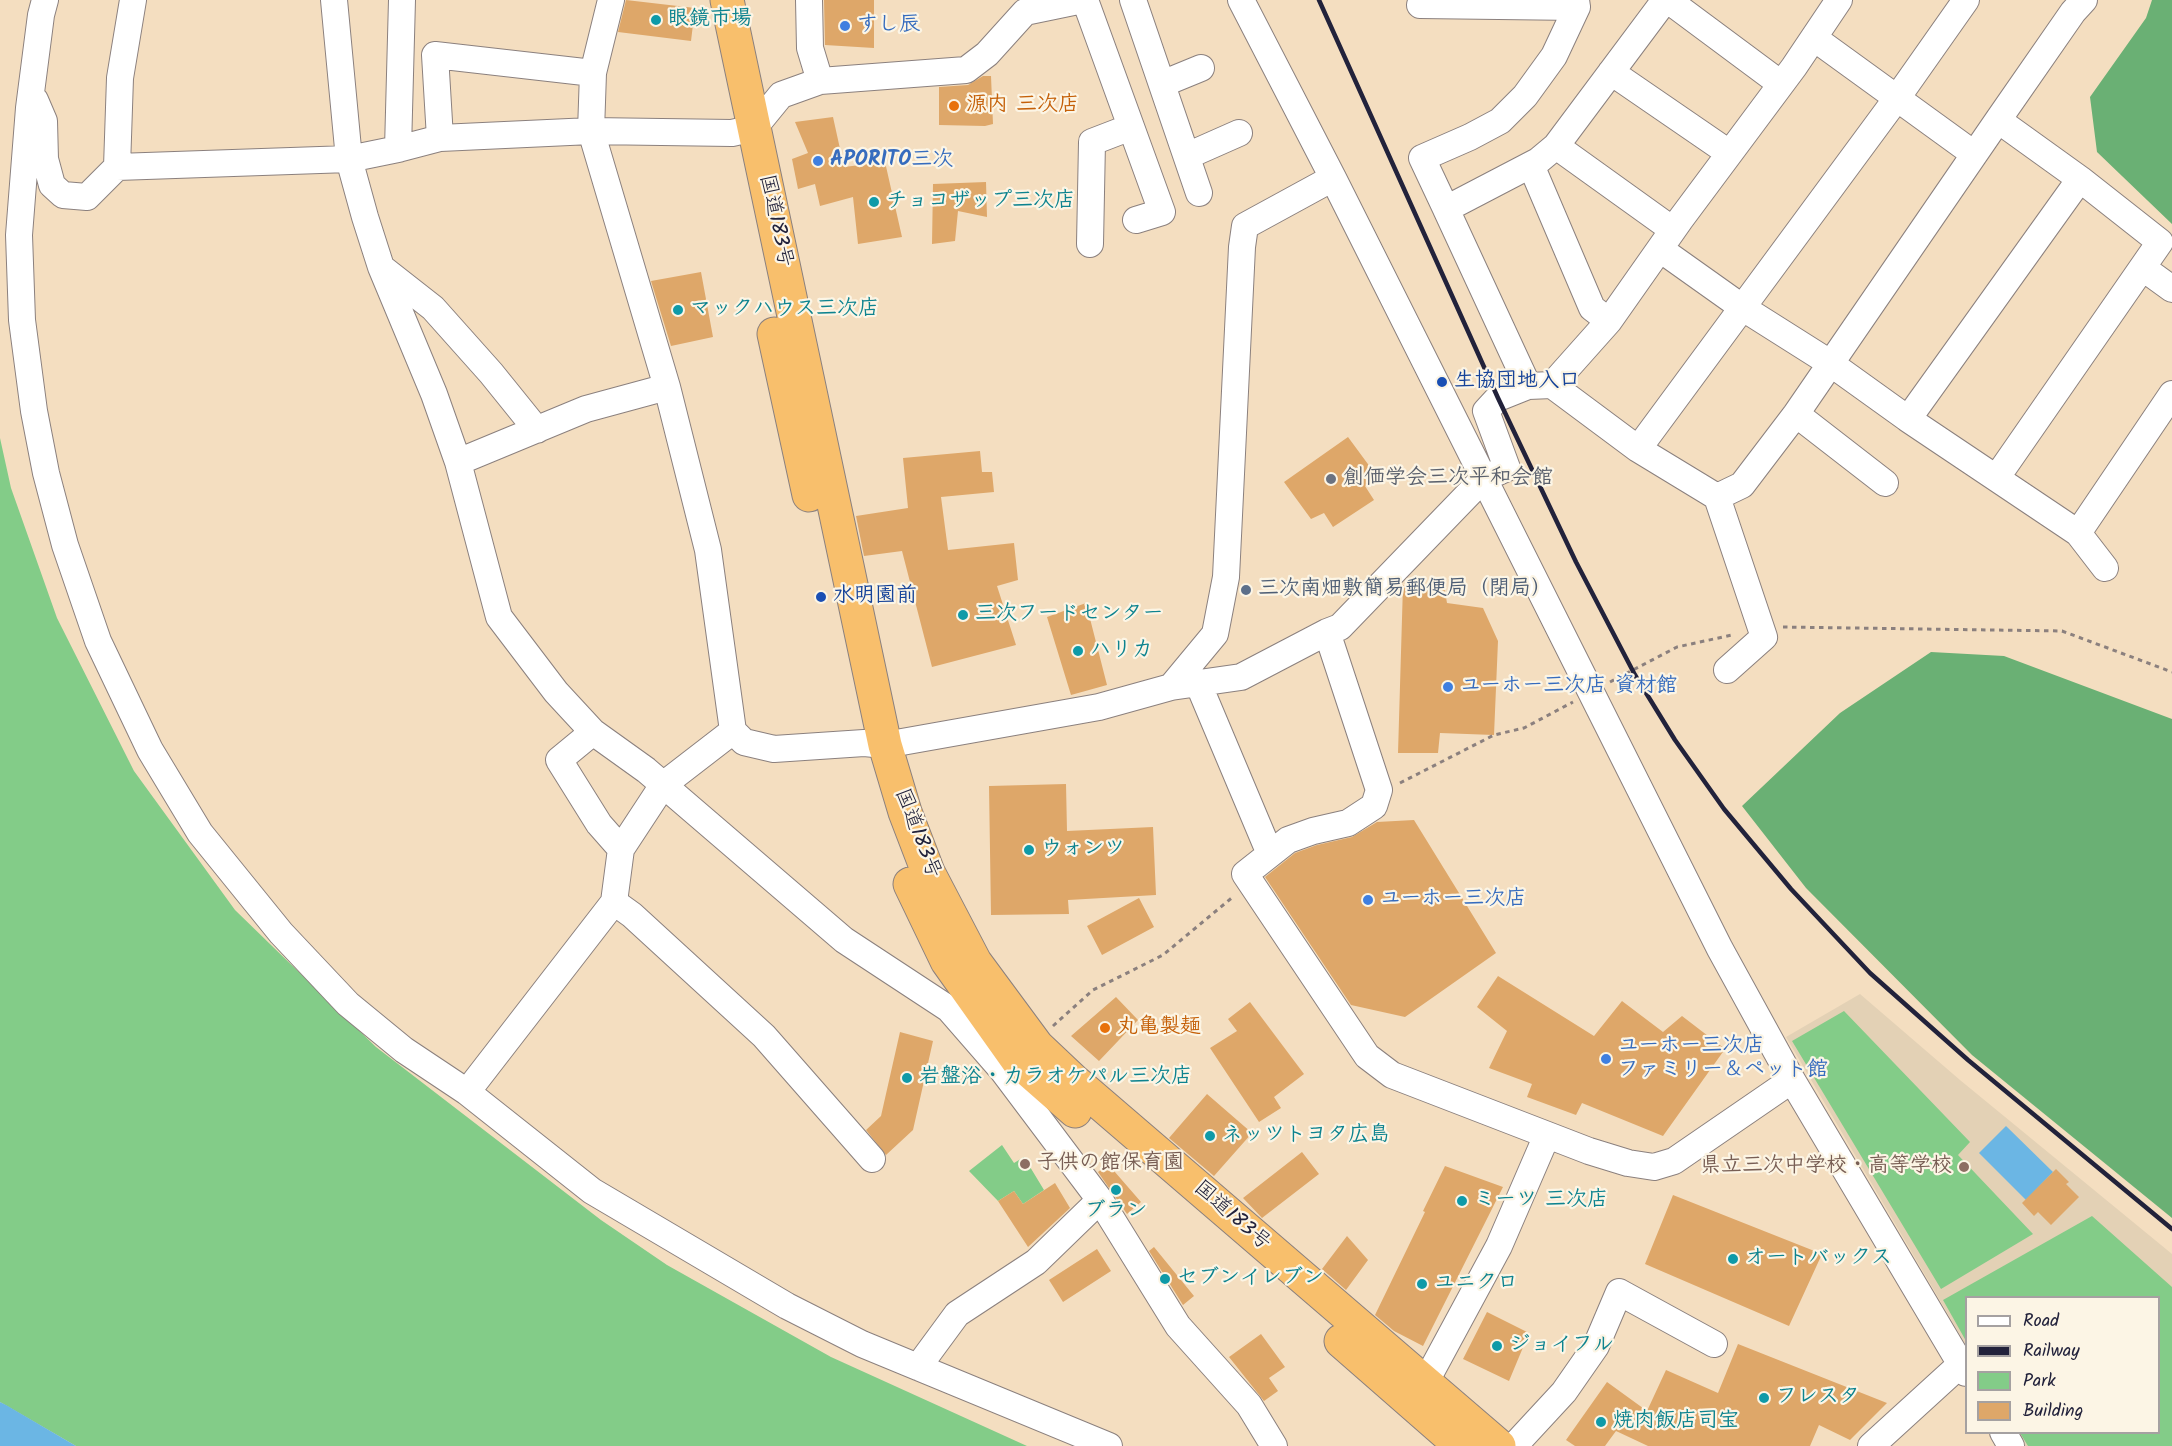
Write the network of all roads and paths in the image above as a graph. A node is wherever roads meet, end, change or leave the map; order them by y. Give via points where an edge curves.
1 (45, 0) edge
2 (133, 0) edge
3 (334, 0) edge
4 (402, 0) edge
5 (611, 0) edge
6 (706, 0) edge
7 (727, 0) edge
8 (809, 0) edge
9 (1084, 0) edge
10 (1133, 0) edge
11 (1240, 0) edge
12 (1667, 0) edge
13 (1966, 0) edge
14 (1834, 2) edge
15 (1576, 3) edge
16 (1420, 4) dead end
17 (2072, 4) edge
18 (1814, 38) junction
19 (1202, 68) dead end
20 (1611, 72) junction
21 (593, 74) junction
22 (820, 81) junction
23 (1162, 84) junction
24 (1781, 84) junction
25 (32, 92) junction
26 (1897, 98) junction
27 (1998, 120) junction
28 (1131, 127) junction
29 (743, 130) junction
30 (591, 131) junction
31 (1239, 133) dead end
32 (440, 138) junction
33 (1556, 146) junction
34 (398, 149) junction
35 (1729, 153) junction
36 (1974, 154) junction
37 (1186, 156) junction
38 (349, 159) junction
39 (1531, 165) junction
40 (117, 167) junction
41 (1333, 178) junction
42 (2080, 179) junction
43 (1199, 193) dead end
44 (1446, 208) junction
45 (1136, 220) dead end
46 (1666, 240) junction
47 (1090, 244) dead end
48 (381, 267) junction
49 (2143, 268) junction
50 (2172, 289) edge
51 (1743, 308) junction
52 (1609, 321) junction
53 (1830, 363) junction
54 (1540, 386) junction
55 (667, 387) junction
56 (2172, 394) edge
57 (1796, 414) junction
58 (1908, 419) junction
59 (537, 430) junction
60 (1638, 449) junction
61 (458, 462) junction
62 (1996, 477) junction
63 (1483, 479) junction
64 (1886, 483) dead end
65 (1717, 497) junction
66 (2078, 533) junction
67 (2105, 568) dead end
68 (1761, 629) junction
69 (1327, 632) junction
70 (1727, 670) dead end
71 (2172, 672) edge
72 (1198, 683) junction
73 (1171, 687) junction
74 (1591, 693) junction
75 (733, 731) junction
76 (592, 732) junction
77 (874, 744) junction
78 (663, 785) junction
79 (621, 849) junction
80 (1270, 854) junction
81 (615, 902) junction
82 (1019, 1059) junction
83 (1792, 1080) junction
84 (467, 1092) junction
85 (1547, 1135) junction
86 (873, 1159) dead end
87 (1100, 1200) junction
88 (1714, 1344) dead end
89 (918, 1366) junction
90 (1964, 1368) edge
91 (1425, 1383) junction
92 (1109, 1446) edge
93 (1274, 1446) edge
94 (1461, 1446) edge
95 (1499, 1446) edge
96 (1514, 1446) edge
97 (1871, 1446) edge

1 - 25 street
2 - 40 street via 120,78
3 - 38 street
4 - 34 street
5 - 21 street
6 - 29 highway, 国道183号
7 - 29 highway, 国道183号
8 - 22 street via 810,48
9 - 22 street via 1025,12 987,54 966,70
9 - 28 street
10 - 23 street
11 - 41 street
12 - 20 street
12 - 24 street
13 - 26 street
14 - 18 street
15 - 16 street
15 - 44 street via 1554,56 1525,96 1500,121 1422,158
17 - 27 street
18 - 24 street
18 - 26 street
19 - 23 street
20 - 33 street
20 - 35 street
21 - 30 street
21 - 32 street via 435,54
22 - 29 street via 781,95
23 - 37 street
24 - 35 street
25 - 40 street via 44,121 45,159 52,185 63,195 87,197
25 - 84 street via 19,235 22,320 46,473 65,545 98,641 150,750 200,833 281,933 348,1004 404,1050
26 - 36 street
26 - 51 street
27 - 36 street
27 - 42 street
28 - 45 street via 1162,212
28 - 47 street via 1092,142
29 - 30 street
29 - 77 highway, 国道183号
30 - 32 street
30 - 55 street
31 - 37 street
32 - 34 street
33 - 39 street
33 - 46 street
34 - 38 street
35 - 46 street
36 - 53 street
37 - 43 street
38 - 40 street
38 - 48 street
39 - 44 street
39 - 52 street via 1592,309
41 - 63 street
41 - 73 street via 1245,226 1226,577 1215,634
42 - 49 street via 2160,242
42 - 58 street
44 - 54 street
46 - 51 street
46 - 52 street
48 - 59 street via 433,308
48 - 61 street
49 - 50 street
49 - 62 street
51 - 53 street
51 - 60 street
52 - 54 street
53 - 57 street
53 - 58 street
54 - 60 street
54 - 63 street via 1498,398 1486,411 1507,468
55 - 59 street via 586,409
55 - 75 street via 708,550
56 - 66 street
57 - 64 street
57 - 65 street via 1742,485
58 - 62 street
59 - 61 street
60 - 65 street
61 - 76 street via 499,617
62 - 66 street
63 - 69 street via 1341,627
63 - 74 street
65 - 68 street
66 - 67 street
68 - 70 street via 1764,637
68 - 71 path via 1773,626 2062,631
68 - 74 path via 1677,647
69 - 72 street via 1241,677
69 - 80 street via 1379,790 1374,806 1348,823 1288,840
72 - 73 street
72 - 80 street
73 - 77 street via 1099,707
74 - 83 street via 1719,949
75 - 77 street via 744,742 774,749
75 - 78 street
76 - 78 street
76 - 79 street via 559,760 599,824
77 - 82 highway, 国道183号 via 928,872
78 - 79 street
78 - 82 street via 844,940
79 - 81 street
80 - 85 street via 1245,874 1367,1056 1392,1075
81 - 84 street
81 - 86 street via 764,1036
82 - 87 street
82 - 91 highway, 国道183号 via 1212,1202
82 - 94 highway, 国道183号
83 - 85 street via 1674,1161 1654,1167 1628,1163
83 - 90 street
84 - 89 street via 592,1191 787,1305 862,1344
85 - 91 street via 1499,1246
87 - 89 street via 1036,1262 957,1314
87 - 93 street via 1178,1326 1249,1405
88 - 96 street via 1619,1292 1596,1346 1564,1392
89 - 92 street
90 - 97 street
91 - 95 highway, 国道183号

